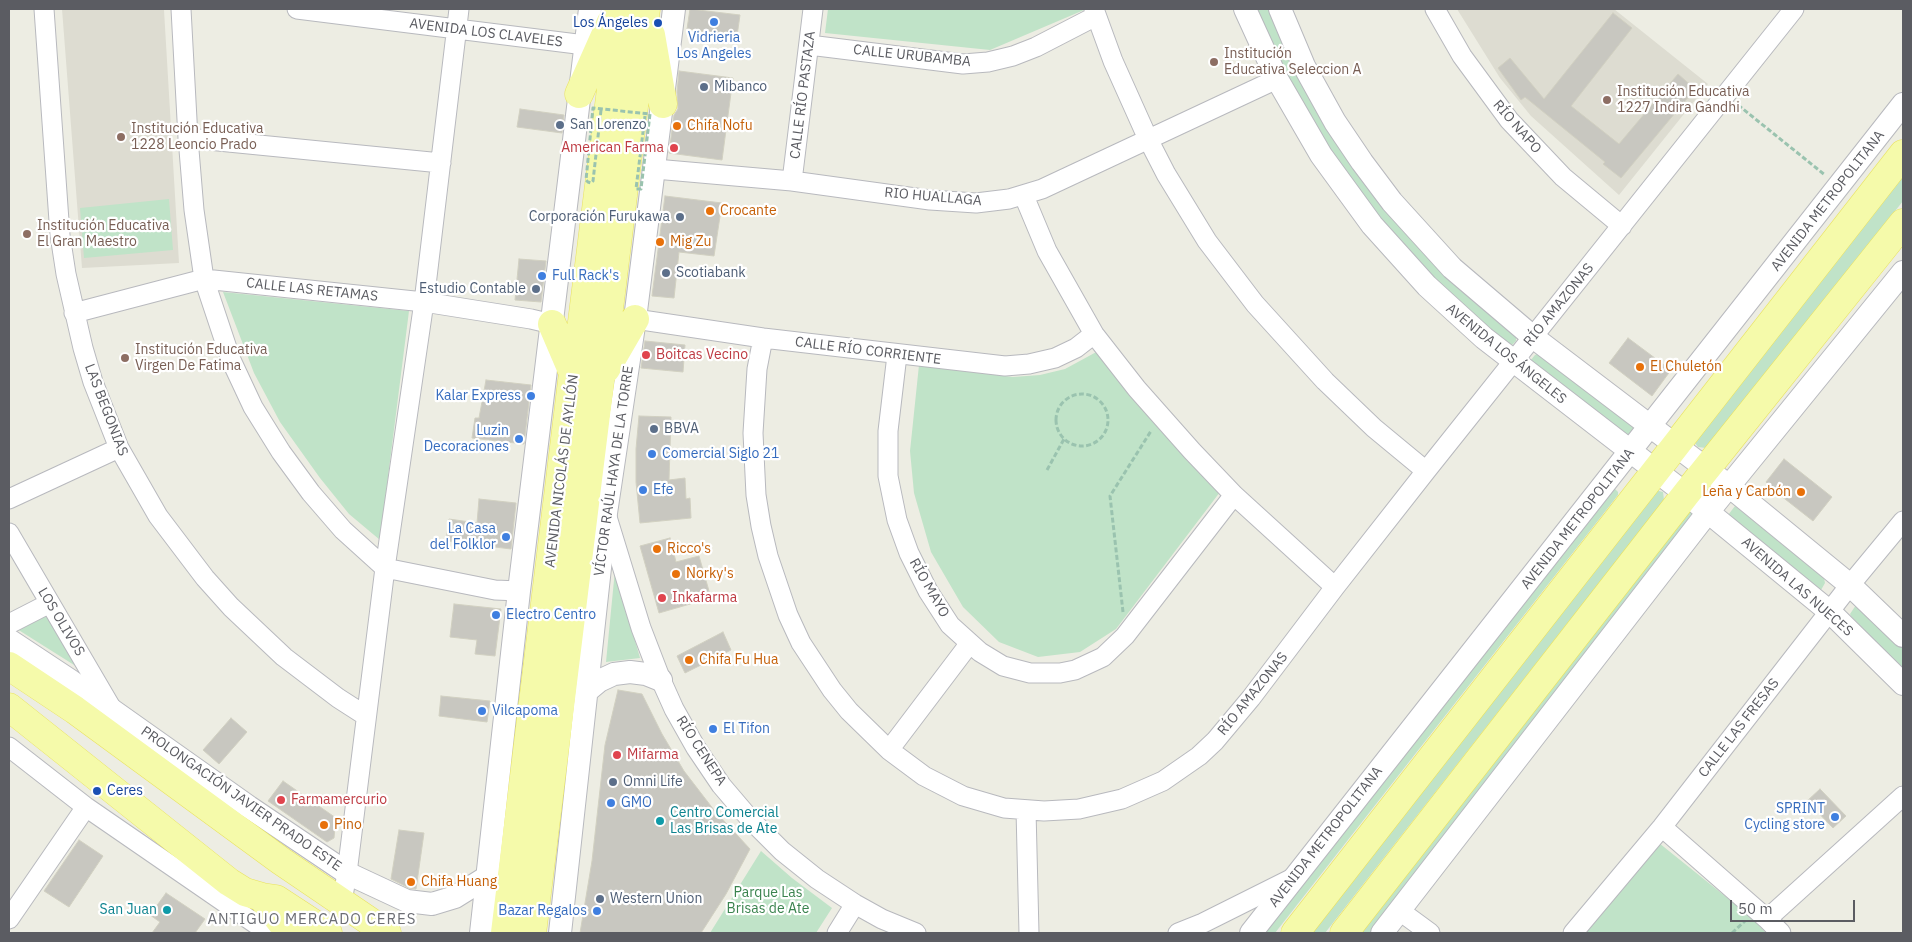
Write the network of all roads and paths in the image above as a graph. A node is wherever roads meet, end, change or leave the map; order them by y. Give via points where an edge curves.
1 (44, 9) edge
2 (181, 9) edge
3 (297, 9) edge
4 (460, 9) edge
5 (590, 9) edge
6 (618, 9) edge
7 (646, 9) edge
8 (674, 9) edge
9 (813, 9) edge
10 (1245, 9) edge
11 (1280, 9) edge
12 (1435, 9) edge
13 (1794, 9) edge
14 (320, 10) edge
15 (1095, 12) edge
16 (458, 29) junction
17 (586, 45) junction
18 (809, 46) junction
19 (1277, 79) junction
20 (579, 94) junction
21 (1726, 96) junction
22 (1903, 104) edge
23 (601, 110) dead end
24 (654, 110) junction
25 (188, 138) junction
26 (1148, 139) junction
27 (1903, 154) edge
28 (441, 163) junction
29 (655, 169) junction
30 (792, 182) junction
31 (1840, 186) junction
32 (1024, 196) junction
33 (1903, 223) edge
34 (1622, 226) junction
35 (1903, 272) edge
36 (204, 279) junction
37 (424, 302) junction
38 (74, 313) junction
39 (635, 319) junction
40 (552, 324) junction
41 (1094, 334) junction
42 (1533, 337) junction
43 (763, 338) junction
44 (897, 355) junction
45 (1514, 362) junction
46 (574, 373) junction
47 (600, 379) junction
48 (1650, 428) junction
49 (1151, 430) dead end
50 (1064, 439) junction
51 (1675, 445) junction
52 (119, 448) junction
53 (1631, 453) junction
54 (1706, 469) junction
55 (1047, 470) dead end
56 (1656, 470) junction
57 (1426, 471) junction
58 (1729, 486) junction
59 (1686, 494) junction
60 (1234, 495) junction
61 (9, 499) edge
62 (1708, 512) junction
63 (606, 513) junction
64 (1903, 520) edge
65 (9, 533) edge
66 (385, 568) junction
67 (1850, 585) junction
68 (1335, 587) junction
69 (519, 591) junction
70 (50, 603) junction
71 (1830, 612) junction
72 (1123, 615) dead end
73 (9, 624) edge
74 (1903, 636) edge
75 (9, 640) edge
76 (970, 643) junction
77 (9, 666) edge
78 (661, 680) junction
79 (71, 681) junction
80 (1903, 684) edge
81 (586, 691) junction
82 (9, 707) edge
83 (75, 710) junction
84 (113, 710) junction
85 (366, 716) junction
86 (9, 747) edge
87 (889, 750) junction
88 (170, 780) junction
89 (1903, 796) edge
90 (127, 800) junction
91 (86, 806) junction
92 (1026, 810) junction
93 (1662, 827) junction
94 (282, 861) junction
95 (347, 873) junction
96 (486, 877) junction
97 (1294, 878) junction
98 (269, 898) junction
99 (342, 902) junction
100 (855, 904) junction
101 (1400, 910) junction
102 (1767, 918) junction
103 (9, 919) edge
104 (1747, 919) dead end
105 (373, 929) edge
106 (269, 933) edge
107 (288, 933) edge
108 (328, 933) edge
109 (481, 933) edge
110 (505, 933) edge
111 (532, 933) edge
112 (560, 933) edge
113 (837, 933) edge
114 (916, 933) edge
115 (1029, 933) edge
116 (1178, 933) edge
117 (1251, 933) edge
118 (1295, 933) edge
119 (1344, 933) edge
120 (1382, 933) edge
121 (1430, 933) edge
122 (1573, 933) edge
123 (1732, 933) edge
124 (1781, 933) edge

1 - 38 street, LAS BEGONIAS via 60,235
2 - 25 street
3 - 14 street, AVENIDA LOS CLAVELES
4 - 16 street
5 - 17 street
6 - 20 main road
6 - 46 main road, AVENIDA NICOLÁS DE AYLLÓN via 615,59
7 - 24 main road
7 - 47 main road, AVENIDA NICOLÁS DE AYLLÓN
8 - 24 street, VÍCTOR RAÚL HAYA DE LA TORRE
9 - 18 street, CALLE RÍO PASTAZA
10 - 19 street, AVENIDA LOS ÁNGELES
11 - 42 street via 1304,66 1336,122 1392,202 1452,268
12 - 34 street, RÍO NAPO via 1462,56 1509,120 1562,177
13 - 21 street, RÍO AMAZONAS
14 - 16 street, AVENIDA LOS CLAVELES
15 - 18 street, CALLE URUBAMBA via 1036,47 988,62 963,64
15 - 26 street
16 - 17 street, AVENIDA LOS CLAVELES
16 - 28 street
17 - 20 street
18 - 30 street, CALLE RÍO PASTAZA
19 - 26 street, RIO HUALLAGA
19 - 45 street, AVENIDA LOS ÁNGELES via 1321,155 1372,225 1427,286
20 - 40 street
21 - 31 path
21 - 34 street, RÍO AMAZONAS
22 - 31 street, AVENIDA METROPOLITANA
23 - 24 path, bridge via 593,181 586,180 593,108 650,114 640,189 636,189
24 - 29 street, VÍCTOR RAÚL HAYA DE LA TORRE
25 - 28 street
25 - 36 street
26 - 32 street, RIO HUALLAGA
26 - 57 street via 1207,242 1255,304 1349,404
27 - 51 main road
28 - 37 street
29 - 30 street, RIO HUALLAGA
29 - 39 street, VÍCTOR RAÚL HAYA DE LA TORRE
30 - 32 street, RIO HUALLAGA via 976,203
31 - 48 street, AVENIDA METROPOLITANA
32 - 41 street via 1047,251
33 - 54 main road
34 - 42 street, RÍO AMAZONAS
35 - 58 street
36 - 37 street, CALLE LAS RETAMAS
36 - 38 street, CALLE LAS RETAMAS
36 - 66 street via 231,360 253,407 280,452 343,530
37 - 40 street, CALLE LAS RETAMAS
37 - 66 street
38 - 52 street, LAS BEGONIAS via 93,382
39 - 43 street, CALLE RÍO CORRIENTE
39 - 47 main road
39 - 63 street, VÍCTOR RAÚL HAYA DE LA TORRE
40 - 46 main road
40 - 69 street
41 - 44 street, CALLE RÍO CORRIENTE via 1055,358 1029,364 1005,366
41 - 60 street via 1150,403
42 - 45 street, RÍO AMAZONAS
42 - 48 street
43 - 44 street, CALLE RÍO CORRIENTE
43 - 87 street, RÍO AMAZONAS via 754,401 753,441 756,495 768,556 801,643 849,711
44 - 76 street, RÍO MAYO via 888,431 888,476 897,520 928,591 950,625
45 - 53 street, AVENIDA LOS ÁNGELES
45 - 57 street, RÍO AMAZONAS
46 - 110 main road, AVENIDA NICOLÁS DE AYLLÓN
47 - 111 main road, AVENIDA NICOLÁS DE AYLLÓN
48 - 51 street
48 - 53 street, AVENIDA METROPOLITANA
49 - 72 path via 1110,496
50 - 50 path via 1074,445 1096,443 1108,425 1104,404 1085,393 1074,394 1065,400 1058,409 1056,420
50 - 55 path
51 - 54 street
51 - 56 main road
52 - 61 street
52 - 85 street, LAS BEGONIAS via 158,516 205,578 284,657
53 - 56 street, AVENIDA LOS ÁNGELES
53 - 97 street, AVENIDA METROPOLITANA
54 - 58 street
54 - 59 main road
56 - 59 street, AVENIDA LOS ÁNGELES
56 - 118 main road
57 - 68 street, RÍO AMAZONAS
58 - 62 street
58 - 67 street
59 - 62 street, AVENIDA LAS NUECES
59 - 119 main road
60 - 68 street
60 - 76 street, RÍO MAYO via 1126,636 1090,664 1060,673 1030,674 1004,666
62 - 71 street, AVENIDA LAS NUECES
62 - 101 street
63 - 78 street, RÍO CENEPA via 641,628
63 - 81 street, VÍCTOR RAÚL HAYA DE LA TORRE
64 - 67 street, CALLE LAS FRESAS
65 - 70 street, LOS OLIVOS
66 - 69 street via 495,590
66 - 85 street
67 - 71 street, CALLE LAS FRESAS
67 - 74 street
68 - 92 street, RÍO AMAZONAS via 1234,719 1215,741 1181,769 1143,791 1108,803 1044,812
69 - 96 street
70 - 73 street
70 - 84 street, LOS OLIVOS
71 - 80 street, AVENIDA LAS NUECES
71 - 93 street, CALLE LAS FRESAS
75 - 79 street, PROLONGACIÓN JAVIER PRADO ESTE
76 - 87 street
77 - 83 main road, PROLONGACIÓN JAVIER PRADO ESTE
78 - 81 street via 646,674 614,674
78 - 100 street, RÍO CENEPA via 696,748 750,820 817,879
79 - 83 main road
79 - 84 street, PROLONGACIÓN JAVIER PRADO ESTE
81 - 112 street, VÍCTOR RAÚL HAYA DE LA TORRE
82 - 90 main road
83 - 88 main road, PROLONGACIÓN JAVIER PRADO ESTE
84 - 95 street, PROLONGACIÓN JAVIER PRADO ESTE
85 - 95 street
86 - 91 street
87 - 92 street, RÍO AMAZONAS via 942,787 983,802
88 - 90 main road via 143,776 131,781 126,792
88 - 94 main road, PROLONGACIÓN JAVIER PRADO ESTE
89 - 102 street
90 - 98 main road via 229,882 245,892
91 - 103 street
91 - 106 street
92 - 115 street
93 - 102 street
93 - 122 street, CALLE LAS FRESAS
94 - 98 main road via 284,880
94 - 99 main road, PROLONGACIÓN JAVIER PRADO ESTE
95 - 96 street, PROLONGACIÓN JAVIER PRADO ESTE via 407,901 432,904 455,897
95 - 99 street
96 - 109 street
97 - 116 street
97 - 117 street, AVENIDA METROPOLITANA
98 - 107 main road
98 - 108 main road
99 - 105 main road, PROLONGACIÓN JAVIER PRADO ESTE
100 - 113 street
100 - 114 street, RÍO CENEPA
101 - 120 street
101 - 121 street
102 - 124 street
104 - 123 path

